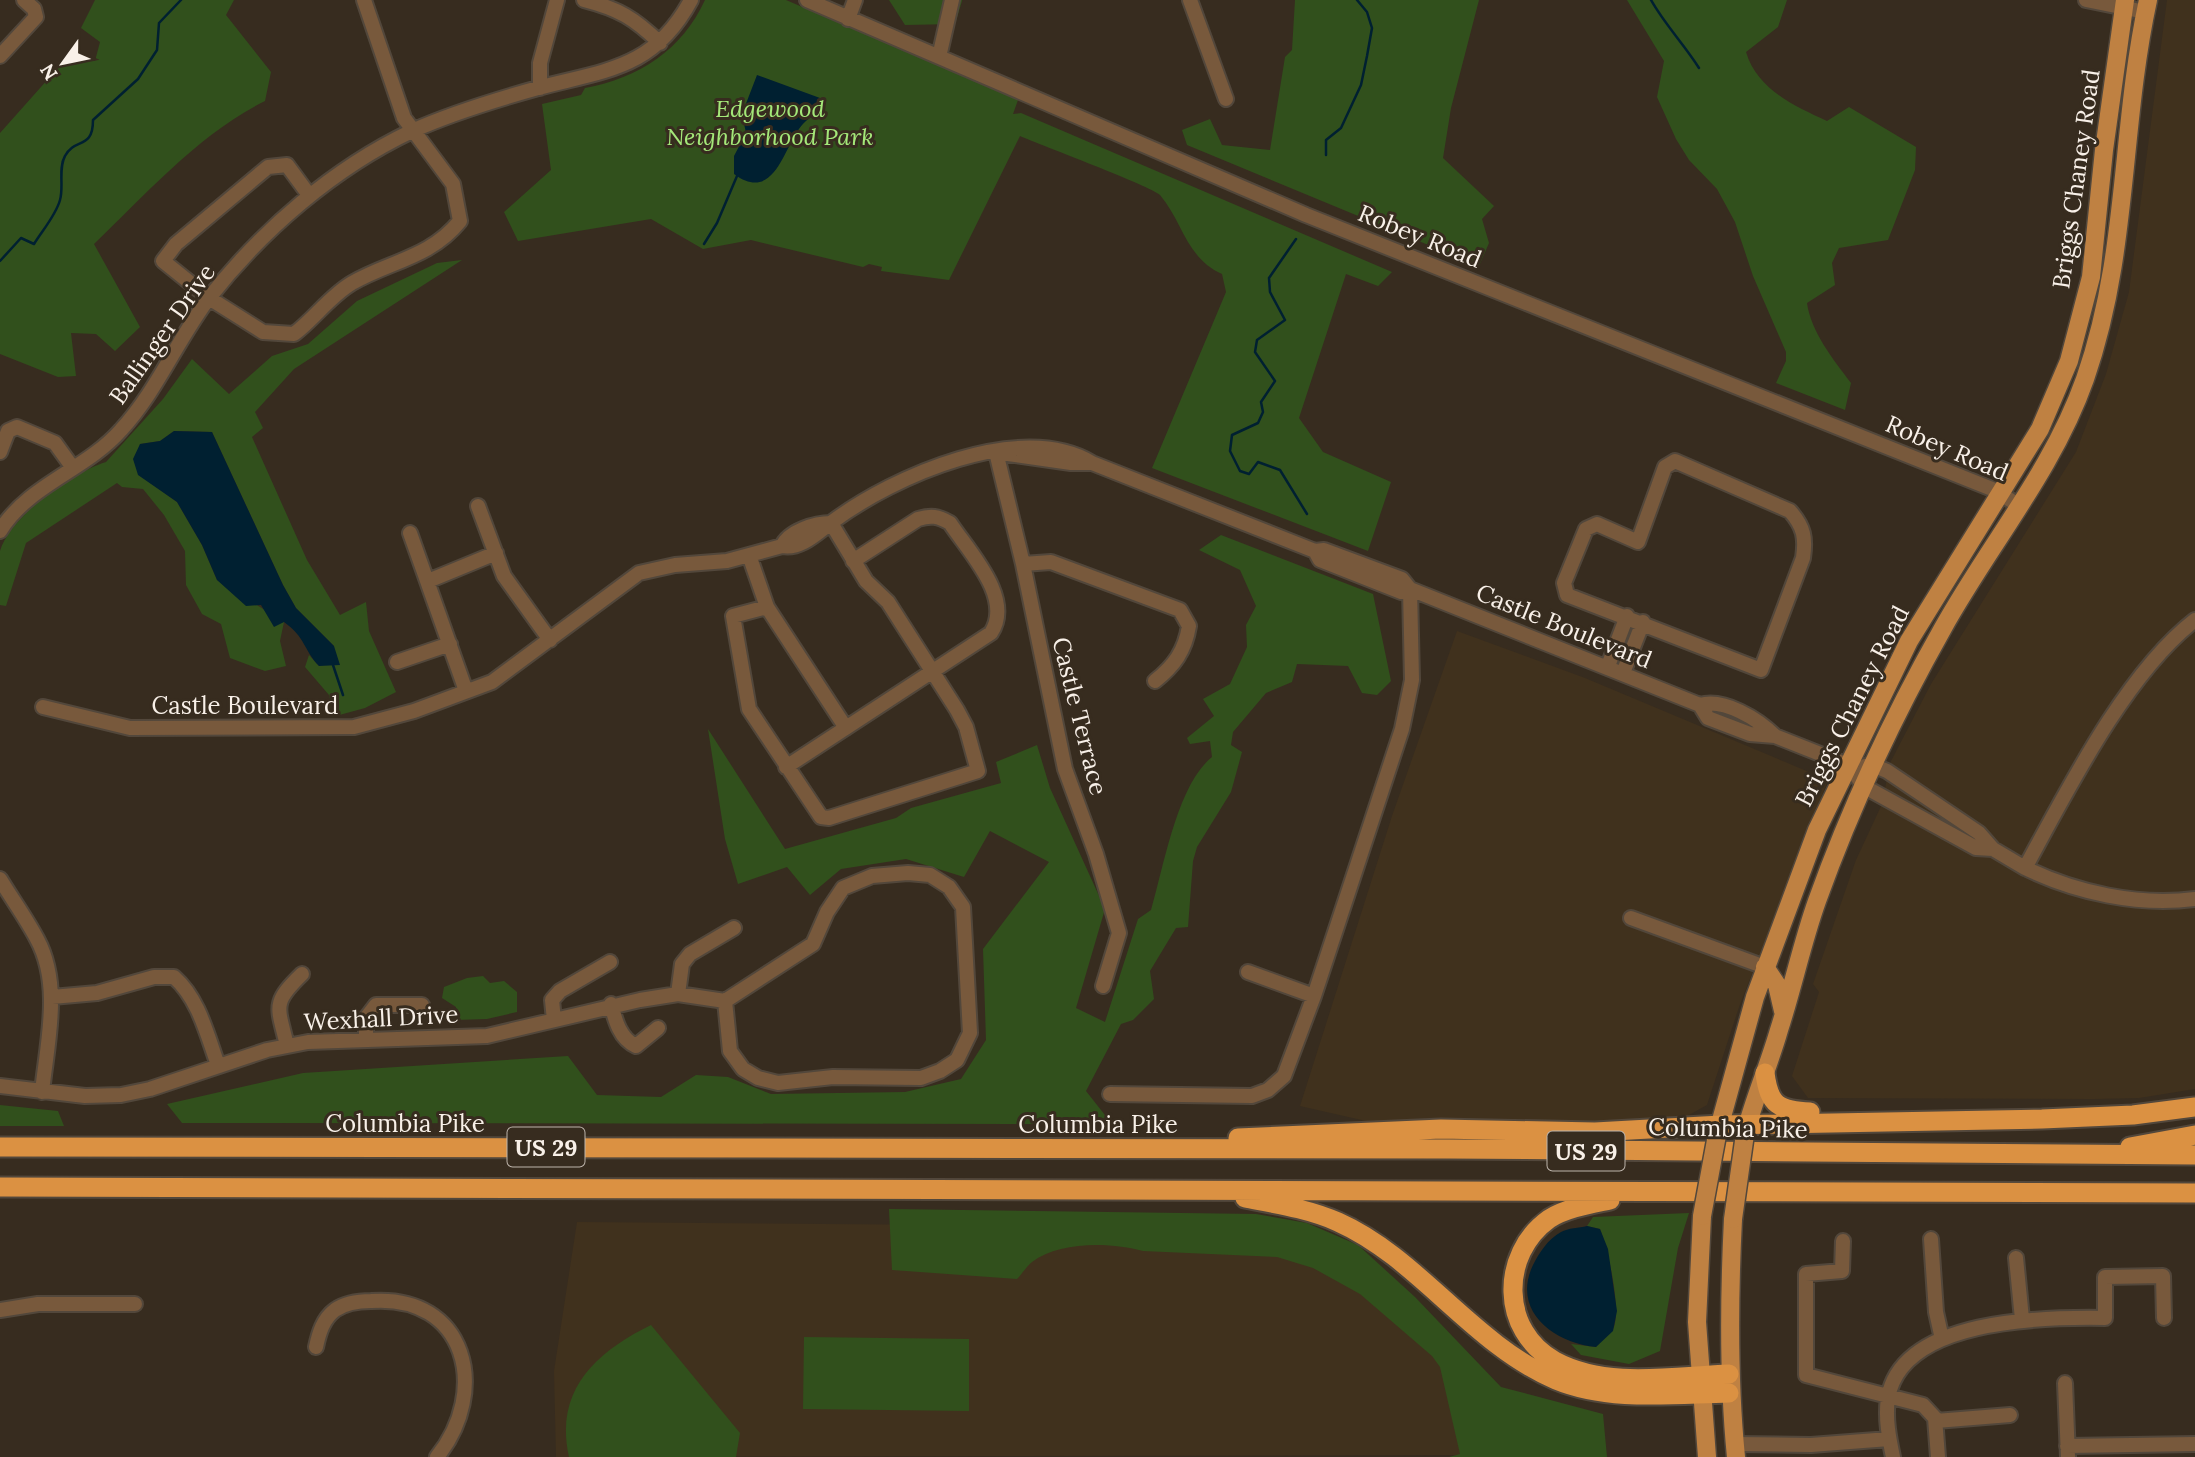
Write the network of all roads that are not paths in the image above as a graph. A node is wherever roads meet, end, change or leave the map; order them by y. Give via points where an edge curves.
1 (23, 0) edge
2 (364, 0) edge
3 (557, 0) edge
4 (584, 0) edge
5 (691, 0) edge
6 (807, 0) edge
7 (855, 0) edge
8 (952, 0) edge
9 (1190, 0) edge
10 (2086, 0) edge
11 (2124, 4) edge
12 (2147, 6) edge
13 (848, 19) junction
14 (660, 43) junction
15 (0, 56) edge
16 (939, 57) junction
17 (540, 88) junction
18 (1226, 99) dead end
19 (412, 131) junction
20 (309, 195) junction
21 (209, 298) junction
22 (0, 452) edge
23 (996, 452) junction
24 (73, 468) junction
25 (2001, 493) junction
26 (478, 506) dead end
27 (2020, 506) junction
28 (831, 523) junction
29 (0, 531) edge
30 (410, 533) dead end
31 (496, 553) junction
32 (749, 555) junction
33 (853, 561) junction
34 (1023, 564) junction
35 (428, 581) junction
36 (1417, 592) junction
37 (767, 607) junction
38 (1627, 616) junction
39 (2195, 620) edge
40 (1643, 622) junction
41 (550, 640) junction
42 (450, 644) junction
43 (397, 662) dead end
44 (1608, 666) junction
45 (932, 670) junction
46 (1623, 673) junction
47 (1155, 681) dead end
48 (466, 691) junction
49 (43, 707) dead end
50 (846, 728) junction
51 (1875, 766) junction
52 (786, 767) junction
53 (1849, 767) junction
54 (1865, 787) junction
55 (1993, 849) junction
56 (2025, 868) junction
57 (0, 879) edge
58 (2195, 899) edge
59 (1631, 918) dead end
60 (734, 928) dead end
61 (610, 962) dead end
62 (1765, 967) junction
63 (1248, 972) dead end
64 (302, 974) dead end
65 (1103, 986) dead end
66 (678, 995) junction
67 (1314, 996) junction
68 (52, 997) junction
69 (725, 1001) junction
70 (611, 1004) junction
71 (422, 1006) dead end
72 (1784, 1014) junction
73 (554, 1020) junction
74 (658, 1028) dead end
75 (366, 1039) junction
76 (287, 1046) junction
77 (218, 1065) junction
78 (1765, 1073) junction
79 (0, 1086) edge
80 (42, 1092) junction
81 (1110, 1094) dead end
82 (2195, 1107) edge
83 (1961, 1119) junction
84 (1719, 1130) junction
85 (1746, 1130) junction
86 (2195, 1135) edge
87 (0, 1147) edge
88 (1091, 1148) junction
89 (2195, 1155) edge
90 (2081, 1156) junction
91 (0, 1187) edge
92 (1200, 1189) junction
93 (1638, 1193) junction
94 (2064, 1193) junction
95 (2195, 1193) edge
96 (2195, 1205) edge
97 (1931, 1240) dead end
98 (1843, 1241) dead end
99 (2016, 1258) dead end
100 (135, 1304) dead end
101 (0, 1310) edge
102 (2164, 1318) dead end
103 (2022, 1319) junction
104 (1942, 1339) junction
105 (316, 1347) dead end
106 (1729, 1383) junction
107 (2065, 1383) dead end
108 (1701, 1384) junction
109 (1888, 1397) junction
110 (2010, 1415) dead end
111 (1936, 1421) junction
112 (1889, 1438) junction
113 (2195, 1444) edge
114 (1735, 1450) edge
115 (1811, 1451) edge
116 (2068, 1452) edge
117 (436, 1457) edge
118 (1707, 1457) edge
119 (1893, 1457) edge
120 (1938, 1457) edge

1 - 15 street via 36,17
2 - 19 street
3 - 17 street via 540,63
4 - 14 street via 634,18
5 - 14 street, Ballinger Drive
6 - 13 street, Robey Road
7 - 13 street
8 - 16 street
9 - 18 street
10 - 11 street
11 - 12 street
11 - 25 main road, Briggs Chaney Road via 2091,276 2069,361 2040,429
12 - 27 main road, Briggs Chaney Road via 2129,110 2122,219 2104,319 2068,421
13 - 16 street, Robey Road
14 - 17 street, Ballinger Drive via 618,69
16 - 25 street, Robey Road via 1306,215
17 - 19 street, Ballinger Drive
19 - 20 street, Ballinger Drive
19 - 21 street via 453,184 460,221 445,239 351,284 294,334 263,332
20 - 21 street, Ballinger Drive
20 - 21 street via 286,164 268,167 176,244 163,261
21 - 24 street, Ballinger Drive via 137,412 119,433
22 - 24 street via 8,431 17,427 55,443
23 - 28 street, Castle Boulevard via 950,461
23 - 34 street, Castle Terrace
23 - 36 street, Castle Boulevard via 1022,446 1074,452 1315,551 1324,550 1402,579
24 - 29 street, Ballinger Drive via 36,492
25 - 27 street, Robey Road
25 - 53 main road, Briggs Chaney Road via 1909,641
26 - 31 street
27 - 51 main road, Briggs Chaney Road via 1942,629
28 - 32 street, Castle Boulevard via 822,533 790,548
28 - 33 street
30 - 35 street
31 - 35 street
31 - 41 street via 517,596
32 - 37 street
32 - 41 street, Castle Boulevard via 639,573
33 - 45 street via 888,602
33 - 45 street via 918,519 930,515 950,523 992,588 998,614 991,633
34 - 47 street via 1051,562 1180,610 1189,626 1187,640 1174,666
34 - 65 street, Castle Terrace via 1065,769 1119,933
35 - 42 street
36 - 44 street, Castle Boulevard
36 - 67 street via 1416,617 1409,625 1412,680 1402,729
37 - 50 street
37 - 52 street via 733,616 749,709
38 - 40 street
38 - 40 street via 1567,594 1564,583 1586,529 1597,524 1638,542 1665,467 1675,461 1790,511 1801,524 1806,540 1803,558 1761,670
38 - 44 street
39 - 56 street via 2155,659 2120,704
40 - 46 street
41 - 48 street, Castle Boulevard via 492,682
42 - 43 street
42 - 48 street
44 - 46 street, Castle Boulevard
45 - 50 street
45 - 52 street via 966,727 978,771 829,818 814,810
46 - 53 street, Castle Boulevard via 1700,705 1708,718 1750,734 1775,736
48 - 49 street, Castle Boulevard via 366,724 324,729 130,728
50 - 52 street
51 - 53 street
51 - 54 main road, Briggs Chaney Road
51 - 55 street via 1979,833
53 - 54 street
53 - 62 main road, Briggs Chaney Road via 1817,830
54 - 55 street via 1976,848
54 - 72 main road, Briggs Chaney Road via 1815,905
55 - 56 street
56 - 58 street via 2113,897
57 - 68 street via 38,940
59 - 62 street
60 - 66 street via 690,954 682,964
61 - 73 street via 560,991 552,1000
62 - 72 main road via 1777,985
62 - 84 main road, Briggs Chaney Road
63 - 67 street
64 - 76 street via 281,994 278,1007
66 - 69 street, Wexhall Drive
66 - 70 street, Wexhall Drive
67 - 81 street via 1284,1076 1268,1090 1252,1096
68 - 77 street via 174,977 195,1004
68 - 80 street
69 - 69 street via 730,1051 743,1069 758,1078 778,1083 833,1077 921,1078 940,1071 957,1060 970,1033 963,907 949,887 930,875 872,876 843,888 813,944
70 - 73 street, Wexhall Drive
70 - 74 street via 616,1024 629,1043 636,1046
71 - 75 street via 376,1005 366,1018
72 - 78 main road, Briggs Chaney Road
73 - 75 street, Wexhall Drive via 487,1036
75 - 76 street, Wexhall Drive
76 - 77 street, Wexhall Drive
77 - 80 street, Wexhall Drive via 121,1095
78 - 83 highway via 1767,1092 1787,1111
78 - 85 main road, Briggs Chaney Road
79 - 80 street, Wexhall Drive
82 - 83 highway via 2133,1115
83 - 85 highway
84 - 85 highway
84 - 88 highway via 1441,1129
84 - 108 main road, Briggs Chaney Road, bridge via 1702,1216 1697,1322
85 - 106 main road, Briggs Chaney Road, bridge via 1733,1219
86 - 90 highway
87 - 88 highway, Columbia Pike / US 29
88 - 90 highway, Columbia Pike / US 29
89 - 90 highway, Columbia Pike / US 29
91 - 92 highway, US 29
92 - 93 highway, US 29
92 - 108 highway via 1293,1207 1338,1222 1409,1270 1508,1354 1558,1380 1605,1392 1656,1396
93 - 94 highway, US 29
93 - 108 highway via 1575,1208 1551,1218 1532,1234 1519,1252 1512,1277 1514,1304 1536,1347 1556,1362 1594,1374
94 - 95 highway, US 29
94 - 96 highway
97 - 104 street
98 - 109 street via 1842,1271 1806,1274 1806,1375
99 - 103 street
100 - 101 street via 38,1304
102 - 103 street via 2163,1276 2105,1277 2105,1318
103 - 104 street
104 - 109 street via 1911,1357
105 - 117 street via 321,1326 336,1309 359,1302 384,1300 433,1317 455,1338 465,1363 466,1396 452,1438
106 - 108 highway
106 - 114 main road, Briggs Chaney Road
107 - 116 street
108 - 118 main road, Briggs Chaney Road
109 - 111 street via 1923,1405
109 - 112 street
110 - 111 street
111 - 120 street
112 - 115 street
112 - 119 street
113 - 116 street
114 - 115 street

